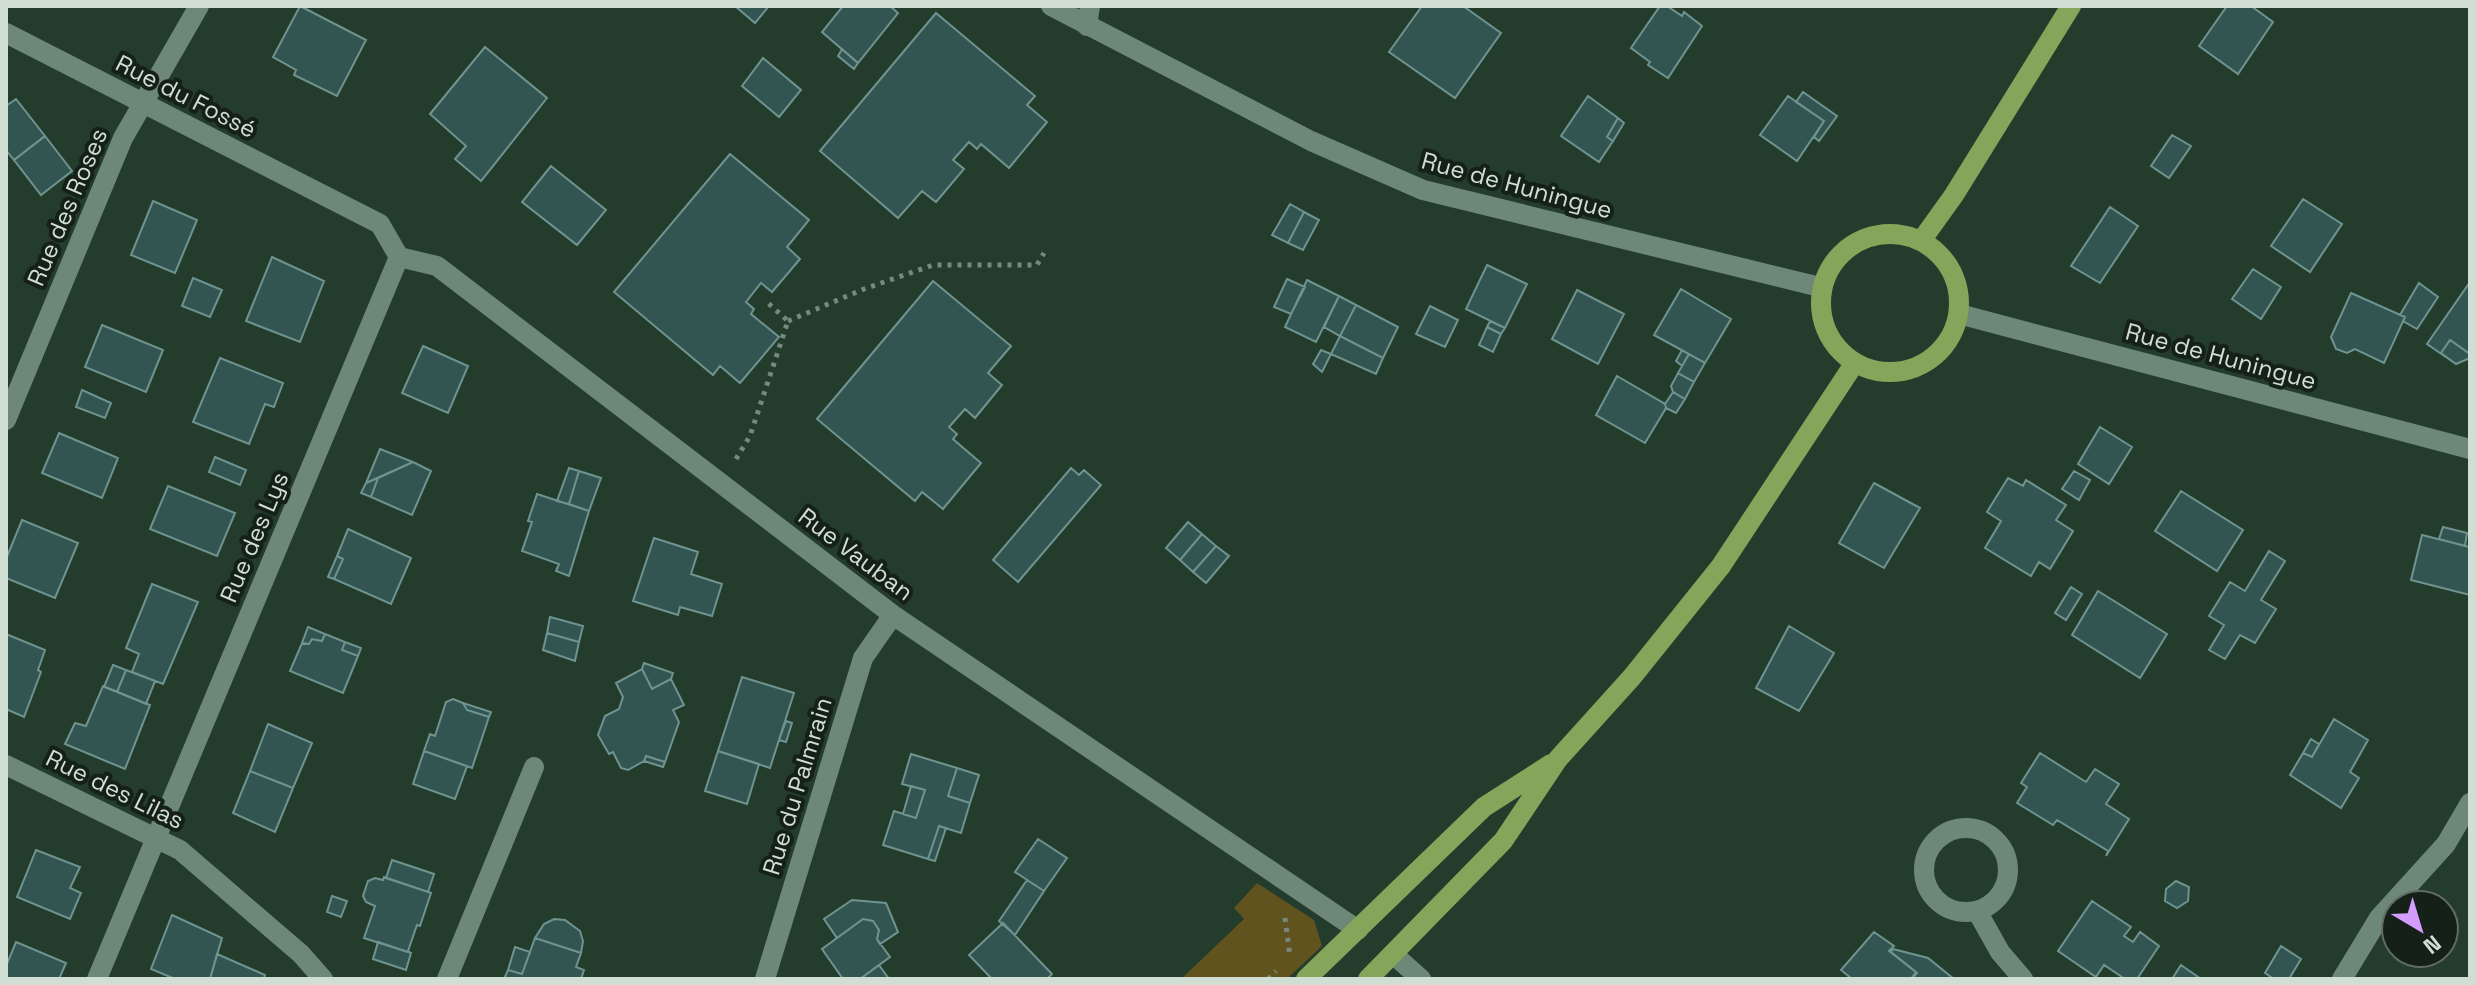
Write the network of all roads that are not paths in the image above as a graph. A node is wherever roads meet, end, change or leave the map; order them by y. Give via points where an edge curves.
1 (199, 6) edge
2 (1051, 6) edge
3 (2071, 6) edge
4 (1088, 16) edge
5 (6, 33) edge
6 (142, 104) junction
7 (1921, 241) junction
8 (399, 257) junction
9 (1820, 287) junction
10 (1959, 314) junction
11 (1854, 364) junction
12 (6, 420) edge
13 (2470, 449) edge
14 (893, 615) junction
15 (1558, 759) junction
16 (6, 765) edge
17 (534, 767) dead end
18 (2470, 803) edge
19 (157, 837) junction
20 (1977, 911) junction
21 (1358, 930) junction
22 (1393, 954) junction
23 (97, 979) edge
24 (323, 979) edge
25 (447, 979) edge
26 (765, 979) edge
27 (1306, 979) edge
28 (1368, 979) edge
29 (1421, 979) edge
30 (2023, 979) edge
31 (2342, 979) edge

1 - 6 street, Rue des Roses
2 - 4 street, Rue de Huningue
3 - 7 main road
4 - 9 street, Rue de Huningue via 1311,141 1423,190
5 - 6 street, Rue du Fossé
6 - 8 street, Rue du Fossé via 380,224
6 - 12 street, Rue des Roses via 123,138
7 - 9 main road via 1899,234 1875,235 1853,244 1833,263
7 - 10 main road via 1952,271
8 - 14 street, Rue Vauban via 437,266
8 - 19 street, Rue des Lys
9 - 11 main road via 1824,327
10 - 11 main road via 1952,336 1920,367 1875,372
10 - 13 street, Rue de Huningue
11 - 15 main road via 1721,566
14 - 21 street, Rue Vauban
14 - 26 street, Rue du Palmrain via 863,658
15 - 21 main road via 1484,807
15 - 22 main road via 1503,841
16 - 19 street, Rue des Lilas
17 - 25 street
18 - 31 street via 2446,844 2379,918
19 - 23 street, Rue des Lys
19 - 24 street, Rue des Lilas via 235,897
20 - 20 street via 1990,905 2006,883 2005,856 1976,829 1949,832 1928,851 1924,878 1938,903 1963,913
20 - 30 street
21 - 27 main road
22 - 28 main road
22 - 29 street

